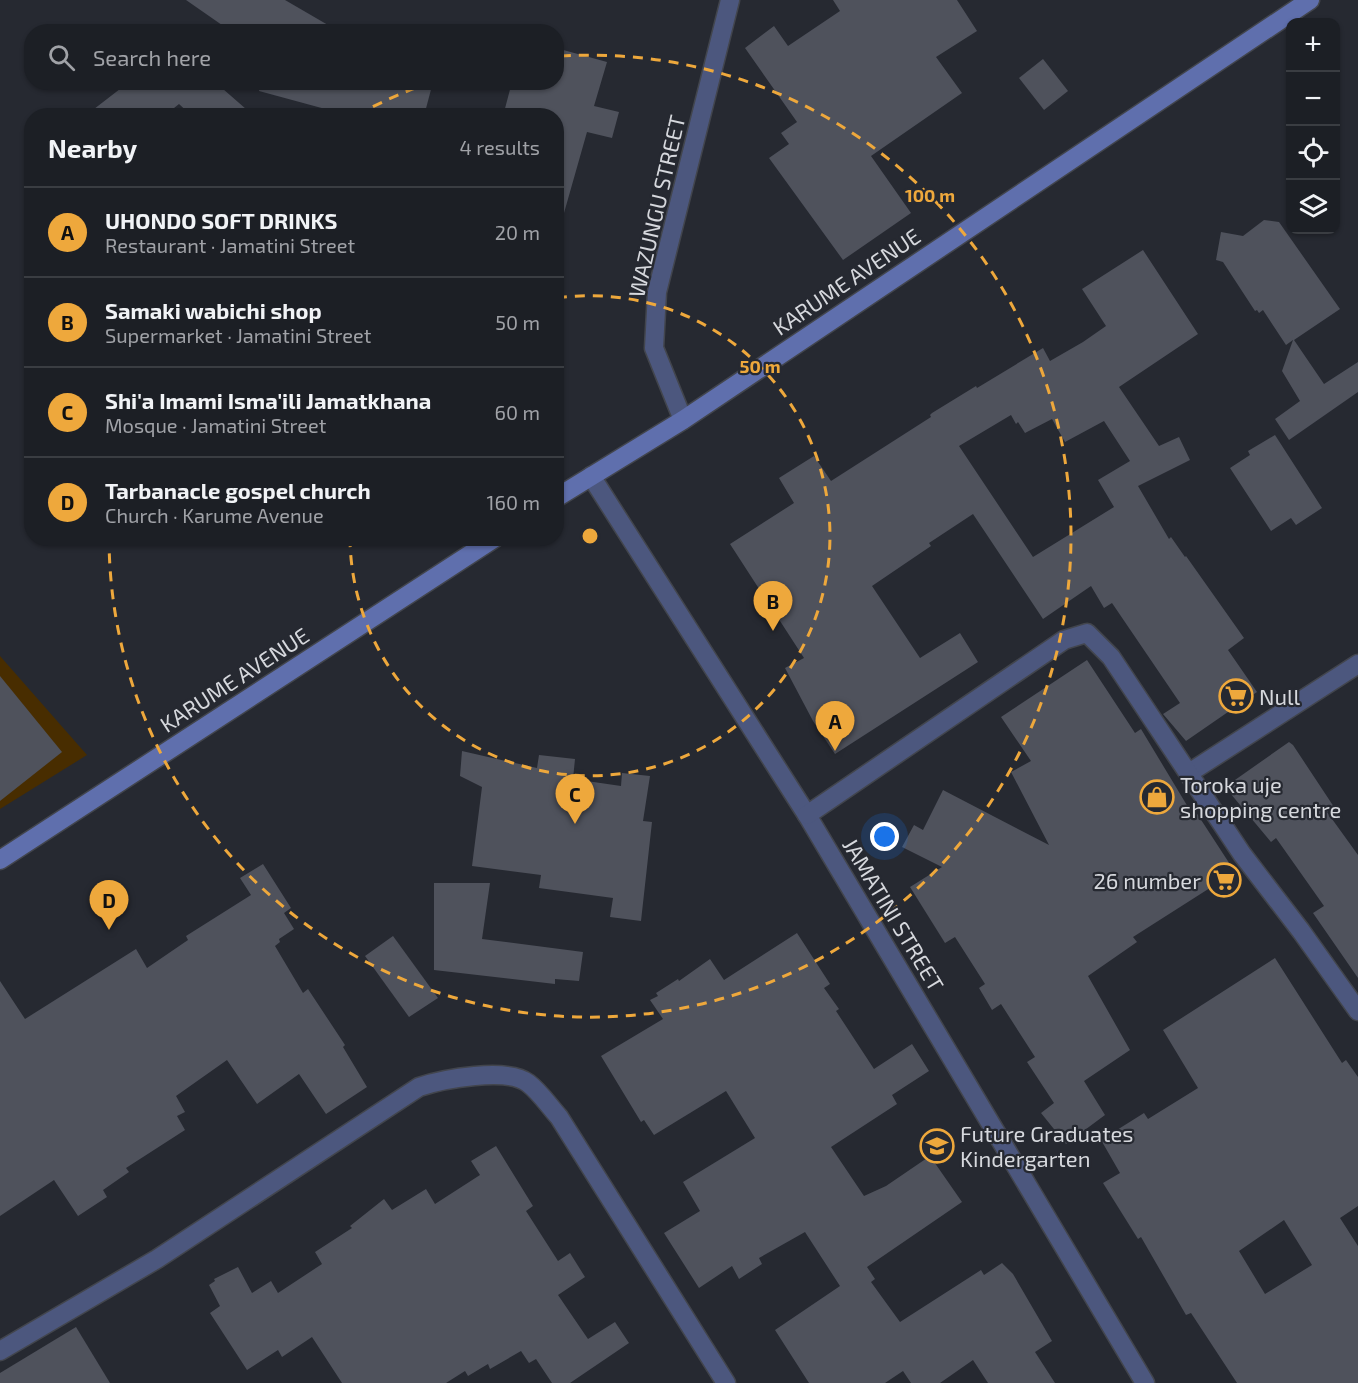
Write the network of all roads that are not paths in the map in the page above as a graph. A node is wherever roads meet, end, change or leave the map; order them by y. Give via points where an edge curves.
1 (730, 0) edge
2 (1310, 0) edge
3 (683, 420) junction
4 (591, 476) junction
5 (564, 493) edge
6 (483, 546) edge
7 (1358, 664) edge
8 (1189, 773) junction
9 (807, 815) junction
10 (0, 860) edge
11 (1358, 1011) edge
12 (0, 1351) edge
13 (726, 1383) edge
14 (1145, 1383) edge

1 - 3 street, WAZUNGU STREET via 657,292 654,348
2 - 3 main road, KARUME AVENUE
3 - 4 main road, KARUME AVENUE
4 - 5 main road, KARUME AVENUE
4 - 9 street, JAMATINI STREET
6 - 10 main road, KARUME AVENUE
7 - 8 street
8 - 9 street via 1111,657 1088,633 1064,640
8 - 11 street via 1242,854
9 - 14 street, JAMATINI STREET
12 - 13 street via 157,1259 419,1087 455,1078 508,1075 527,1081 559,1117

